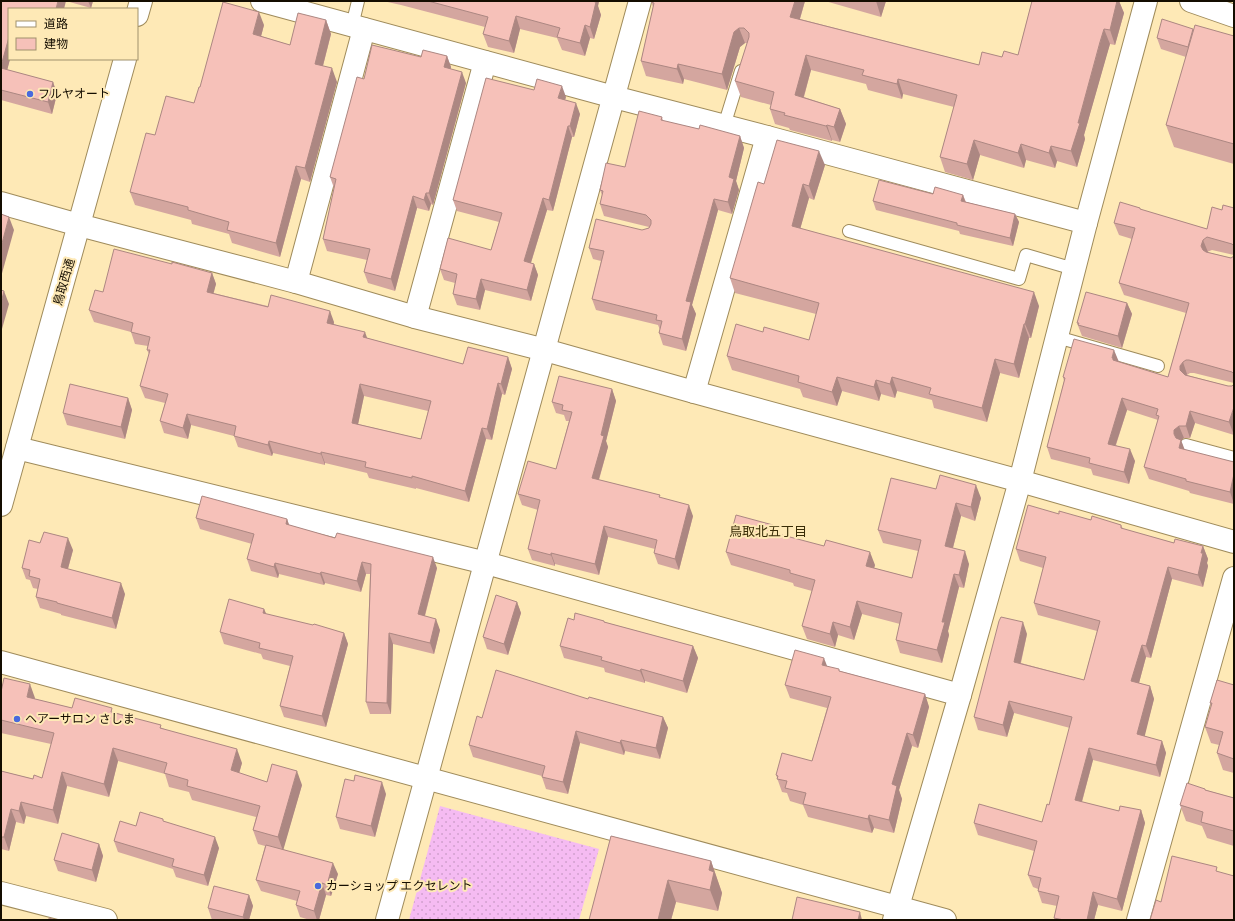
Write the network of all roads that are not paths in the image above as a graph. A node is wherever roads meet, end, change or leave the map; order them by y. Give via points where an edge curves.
1 (141, 1) edge
2 (262, 1) edge
3 (358, 1) edge
4 (640, 1) edge
5 (1146, 1) edge
6 (1191, 1) edge
7 (300, 6) edge
8 (138, 12) edge
9 (1234, 16) edge
10 (358, 28) junction
11 (745, 58) edge
12 (125, 60) edge
13 (485, 62) junction
14 (614, 97) junction
15 (724, 126) junction
16 (767, 137) junction
17 (1, 203) edge
18 (1086, 223) junction
19 (80, 225) junction
20 (849, 231) dead end
21 (1074, 269) junction
22 (296, 282) junction
23 (415, 317) junction
24 (1056, 337) junction
25 (545, 350) junction
26 (1158, 366) dead end
27 (694, 392) junction
28 (1186, 445) dead end
29 (17, 448) junction
30 (1234, 458) edge
31 (1020, 481) junction
32 (1, 505) edge
33 (1234, 542) edge
34 (486, 563) junction
35 (1234, 578) edge
36 (1, 662) edge
37 (960, 695) junction
38 (427, 778) junction
39 (1, 893) edge
40 (896, 913) edge
41 (106, 920) edge
42 (387, 920) edge
43 (946, 920) edge
44 (1138, 920) edge

1 - 8 street
2 - 7 street
3 - 10 lane
4 - 14 street
5 - 18 street
6 - 9 street
7 - 10 street
10 - 13 street
10 - 22 street
11 - 15 lane
12 - 19 street, 鳥取西通
13 - 14 street
13 - 23 street
14 - 15 street
14 - 25 street via 585,218
15 - 16 street
16 - 18 street
16 - 27 street
17 - 19 street
18 - 21 street
19 - 22 street
19 - 29 street, 鳥取西通
20 - 21 lane via 1019,280 1026,255
21 - 24 street
22 - 23 street
23 - 25 street
24 - 26 lane
24 - 31 street
25 - 27 street
25 - 34 street
27 - 31 street
28 - 30 lane
29 - 32 street, 鳥取西通
29 - 34 street
31 - 33 street
31 - 37 street
34 - 37 street
34 - 38 street
35 - 44 street
36 - 38 street
37 - 40 street
38 - 40 street via 616,837
38 - 42 street
39 - 41 street
40 - 43 street

